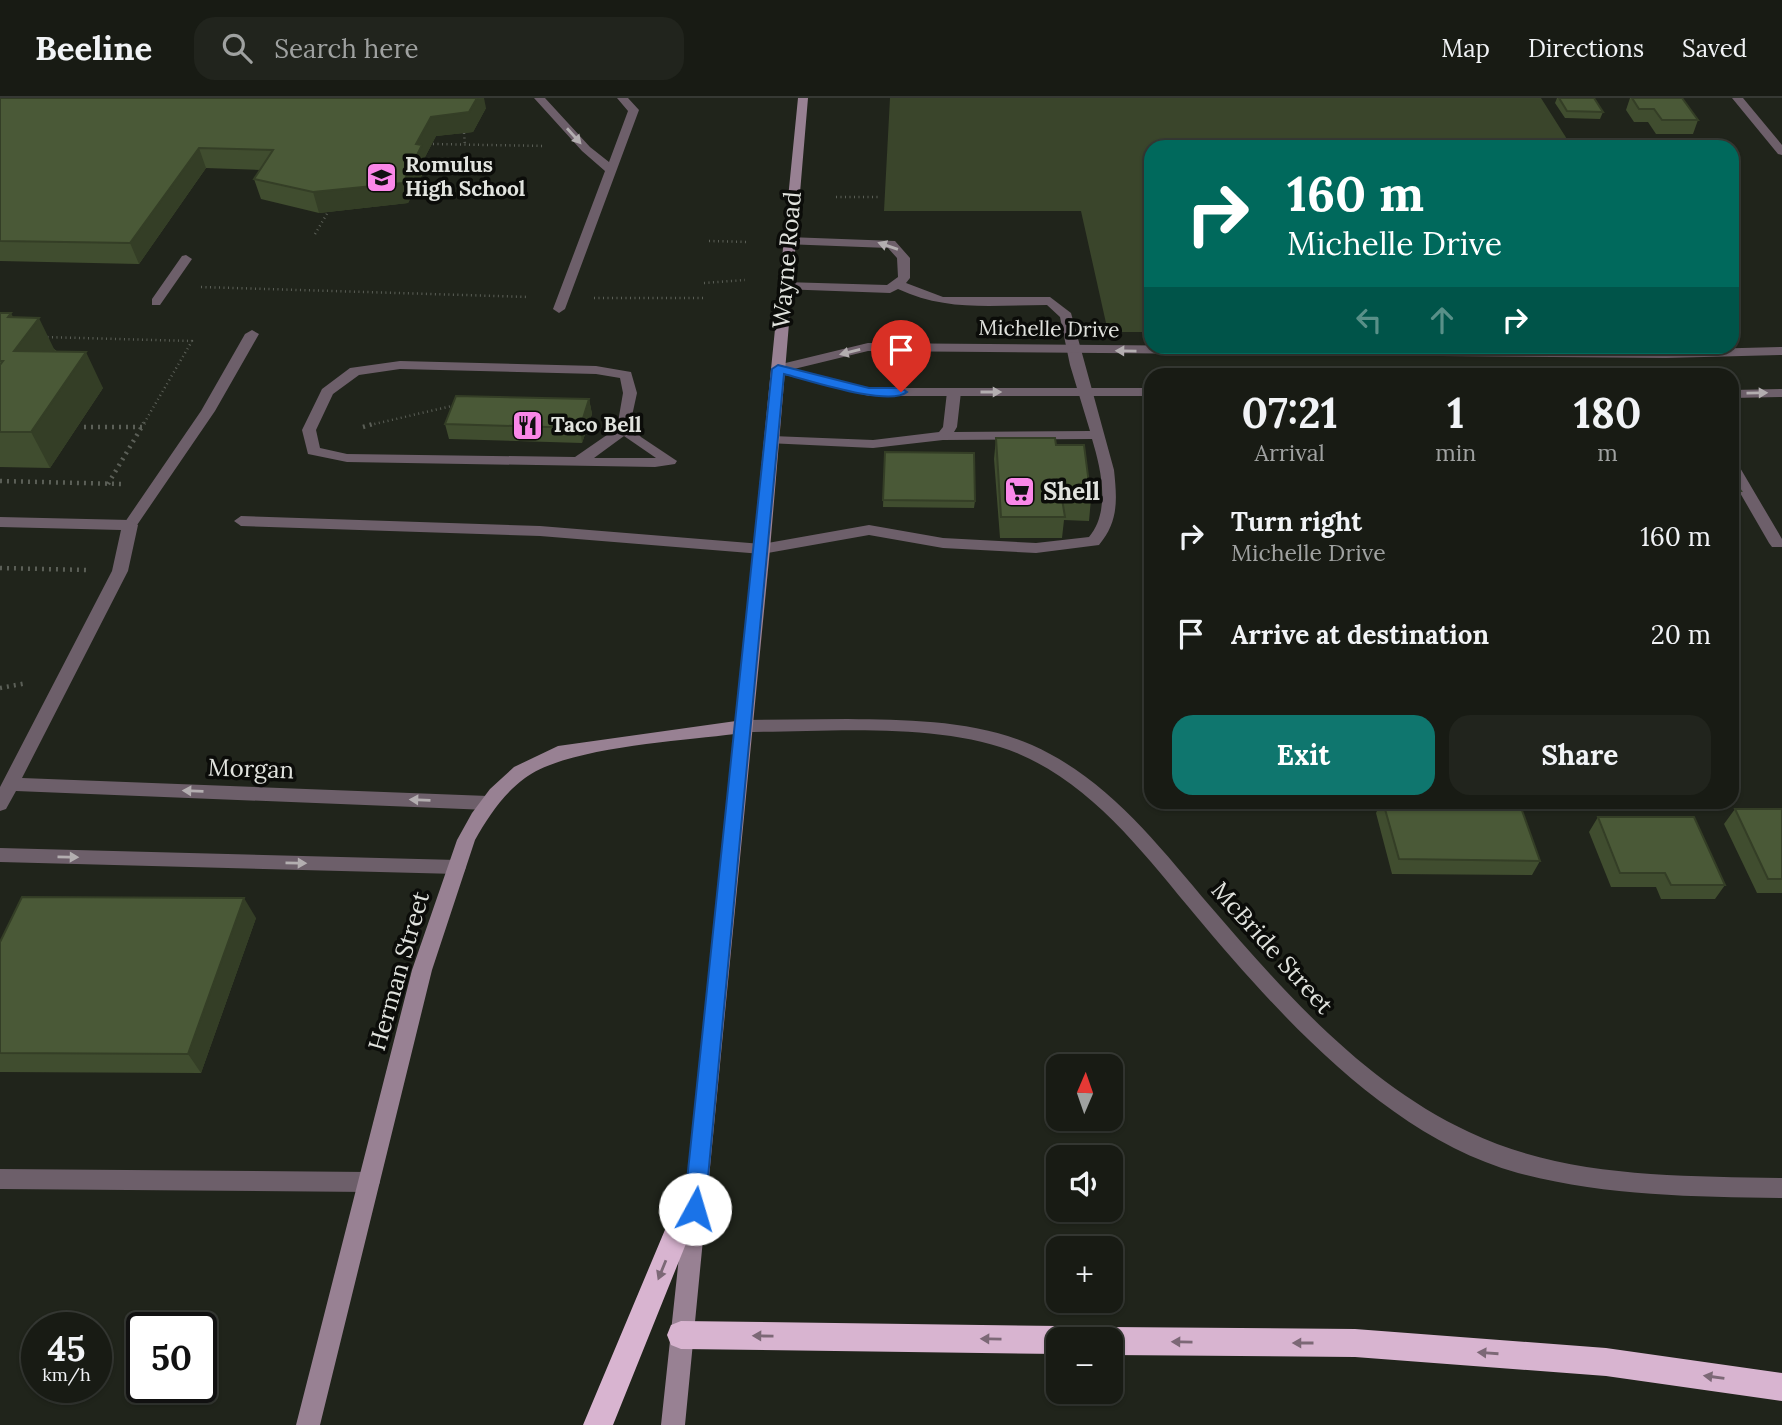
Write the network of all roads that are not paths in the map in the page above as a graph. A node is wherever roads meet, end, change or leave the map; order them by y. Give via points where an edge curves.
1 (539, 98) edge
2 (622, 98) edge
3 (803, 98) edge
4 (1737, 98) edge
5 (1782, 152) edge
6 (612, 171) junction
7 (788, 241) junction
8 (186, 259) dead end
9 (899, 284) junction
10 (784, 286) junction
11 (156, 302) dead end
12 (559, 309) dead end
13 (252, 334) dead end
14 (1070, 351) junction
15 (1144, 351) edge
16 (1782, 351) edge
17 (1739, 352) edge
18 (778, 369) junction
19 (954, 392) junction
20 (1084, 392) junction
21 (1144, 392) edge
22 (1782, 393) edge
23 (1739, 394) edge
24 (626, 428) junction
25 (1097, 435) junction
26 (943, 436) junction
27 (772, 440) junction
28 (578, 462) junction
29 (1739, 478) edge
30 (241, 521) dead end
31 (0, 522) edge
32 (130, 525) junction
33 (1777, 543) dead end
34 (762, 549) junction
35 (743, 726) junction
36 (12, 783) junction
37 (488, 803) junction
38 (0, 804) edge
39 (0, 855) edge
40 (457, 867) junction
41 (0, 1179) edge
42 (369, 1182) junction
43 (697, 1184) junction
44 (1782, 1188) edge
45 (681, 1335) junction
46 (1046, 1340) edge
47 (1123, 1341) edge
48 (1782, 1387) edge
49 (308, 1425) edge
50 (598, 1425) edge
51 (673, 1425) edge

1 -> 6 street
2 - 6 street via 634,110
3 - 7 main road, Wayne Road
4 - 5 street
6 - 12 street
9 -> 7 street via 906,266 902,253 891,244
7 - 10 main road, Wayne Road
8 - 11 street
9 - 10 street via 890,289
9 - 14 street via 943,301 1050,301 1066,316
10 - 18 main road, Wayne Road
13 - 32 street via 208,411
15 -> 14 street, Michelle Drive
14 -> 18 street, Michelle Drive via 868,347
14 - 20 street
16 -> 17 street, Michelle Drive
18 - 19 street via 869,392
18 - 27 main road, Wayne Road
19 -> 20 street
19 - 26 street via 950,427
20 - 21 street
20 - 25 street
23 -> 22 street
24 - 28 street
24 - 28 street via 636,440 670,461
24 - 28 street via 630,393 626,375 596,370 400,365 355,371 327,391 309,430 313,451 347,458
25 - 26 street
25 - 34 street via 1107,467 1108,517 1094,541 1036,548 943,543 869,530
26 - 27 street via 873,444
27 - 34 main road, Wayne Road
29 - 33 street
30 - 34 street via 540,531
31 - 32 street
32 - 36 street via 120,571
34 - 35 main road, Wayne Road
35 - 37 main road, Herman Street via 564,751 520,772
35 - 43 main road, Wayne Road
35 - 44 street, McBride Street via 933,728 1024,749 1083,785 1141,837 1307,1029 1345,1064 1440,1129 1509,1160 1581,1176 1639,1184
37 -> 36 street, Morgan
36 - 38 street
37 - 40 main road, Herman Street via 466,840
39 -> 40 street
40 - 42 main road, Herman Street via 422,970
41 - 42 street
42 - 49 main road, Herman Street
43 - 45 main road, Wayne Road
43 -> 50 highway
46 -> 45 highway
45 - 51 main road, Wayne Road
48 -> 47 highway via 1606,1362 1368,1344

